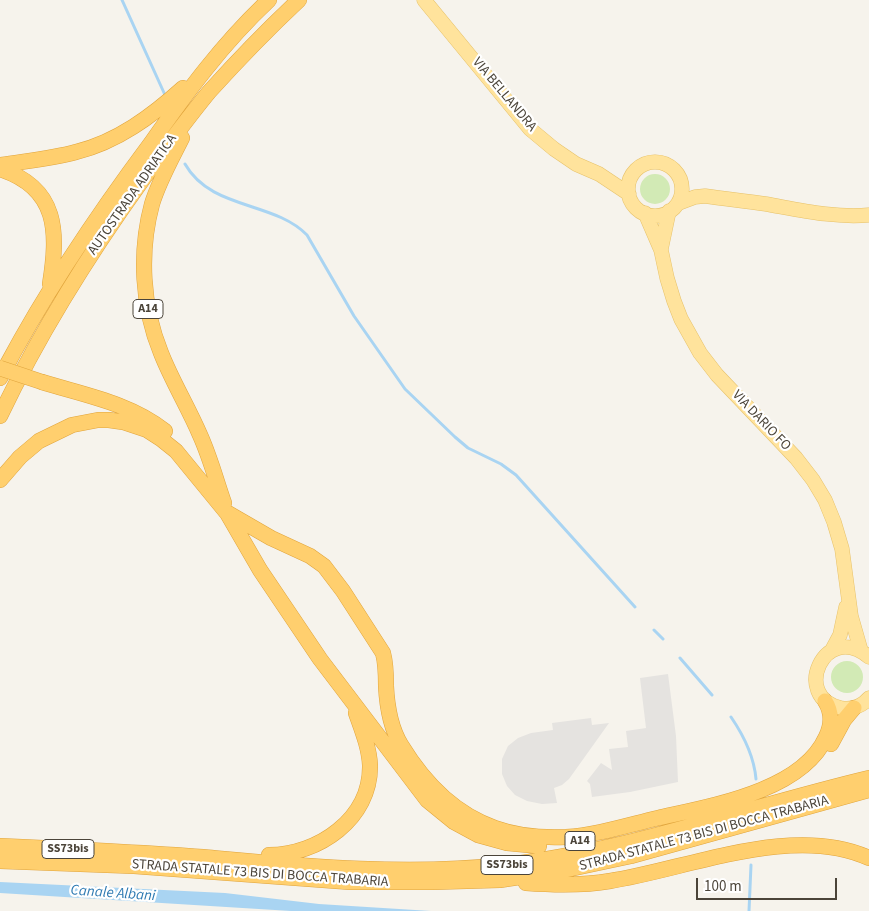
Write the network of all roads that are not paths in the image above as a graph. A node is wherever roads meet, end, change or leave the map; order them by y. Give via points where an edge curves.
1 (269, 0) edge
2 (300, 0) edge
3 (424, 0) edge
4 (205, 69) junction
5 (200, 103) junction
6 (0, 165) edge
7 (0, 169) edge
8 (634, 172) junction
9 (599, 174) junction
10 (681, 181) junction
11 (629, 194) junction
12 (705, 196) junction
13 (674, 207) junction
14 (645, 213) junction
15 (869, 215) edge
16 (661, 250) junction
17 (49, 290) junction
18 (0, 368) edge
19 (0, 378) edge
20 (0, 416) edge
21 (0, 480) edge
22 (226, 512) junction
23 (847, 596) junction
24 (832, 650) junction
25 (865, 654) edge
26 (869, 699) edge
27 (825, 701) junction
28 (353, 704) junction
29 (854, 708) junction
30 (869, 778) edge
31 (869, 790) edge
32 (0, 846) edge
33 (135, 852) junction
34 (869, 858) edge
35 (0, 861) edge
36 (500, 880) junction

1 - 4 highway, AUTOSTRADA ADRIATICA
2 - 5 highway, AUTOSTRADA ADRIATICA / A14 via 247,51
3 - 9 main road, VIA BELLANDRA via 530,128 570,160
4 - 6 highway via 153,113 112,139 70,154
4 - 17 highway, AUTOSTRADA ADRIATICA via 110,198
5 - 20 highway, AUTOSTRADA ADRIATICA / A14 via 99,242 51,320
5 - 22 highway, A14 via 153,203 146,237 145,286 158,347 201,437
7 - 17 highway via 30,185 49,211 55,242
8 - 9 main road, VIA BELLANDRA via 619,176
8 - 10 main road, VIA BELLANDRA via 640,166 656,162 672,167
8 - 11 main road
9 - 11 main road, VIA BELLANDRA
10 - 12 main road, VIA BELLANDRA
10 - 13 main road via 681,196
11 - 14 main road, VIA BELLANDRA via 636,207
12 - 13 main road, VIA BELLANDRA via 689,198
12 - 15 main road, VIA BELLANDRA via 839,216
13 - 14 main road, VIA BELLANDRA via 656,216
13 - 16 main road, VIA DARIO FO
14 - 16 main road, VIA DARIO FO
16 - 23 main road, VIA DARIO FO via 668,286 700,353 787,448 820,492 841,544
17 - 19 highway, AUTOSTRADA ADRIATICA
18 - 22 highway, A14, bridge via 118,406 155,424 186,453
21 - 22 highway, A14 via 24,453 59,430 87,422 114,420 147,430 170,446
22 - 27 highway, A14 via 310,556 328,570 383,653 389,714 402,747 446,800 474,819 502,831 533,837 574,836 684,812 767,788 793,774 818,753 830,724 830,712
22 - 28 highway, A14 via 268,582
23 - 24 main road, VIA DARIO FO via 840,635
23 - 25 main road, VIA DARIO FO via 855,633
24 - 25 main road via 852,648
24 - 27 main road, VIA DARIO FO via 821,660 815,676 819,693
26 - 29 main road
27 - 29 main road via 844,709
28 - 29 highway, A14 via 420,791 442,814 488,839 533,846 585,840 687,817 778,789 815,766
28 - 33 highway via 368,752 368,781 356,810 332,837 301,851 280,855 189,850
30 - 33 highway, STRADA STATALE 73 BIS DI BOCCA TRABARIA / SS73bis via 629,842 503,865 372,869
31 - 36 highway, STRADA STATALE 73 BIS DI BOCCA TRABARIA / SS73bis via 631,856
32 - 33 highway, STRADA STATALE 73 BIS DI BOCCA TRABARIA / SS73bis
34 - 36 highway via 837,848 784,846 597,883 548,884
35 - 36 highway, STRADA STATALE 73 BIS DI BOCCA TRABARIA / SS73bis via 134,866 350,882

